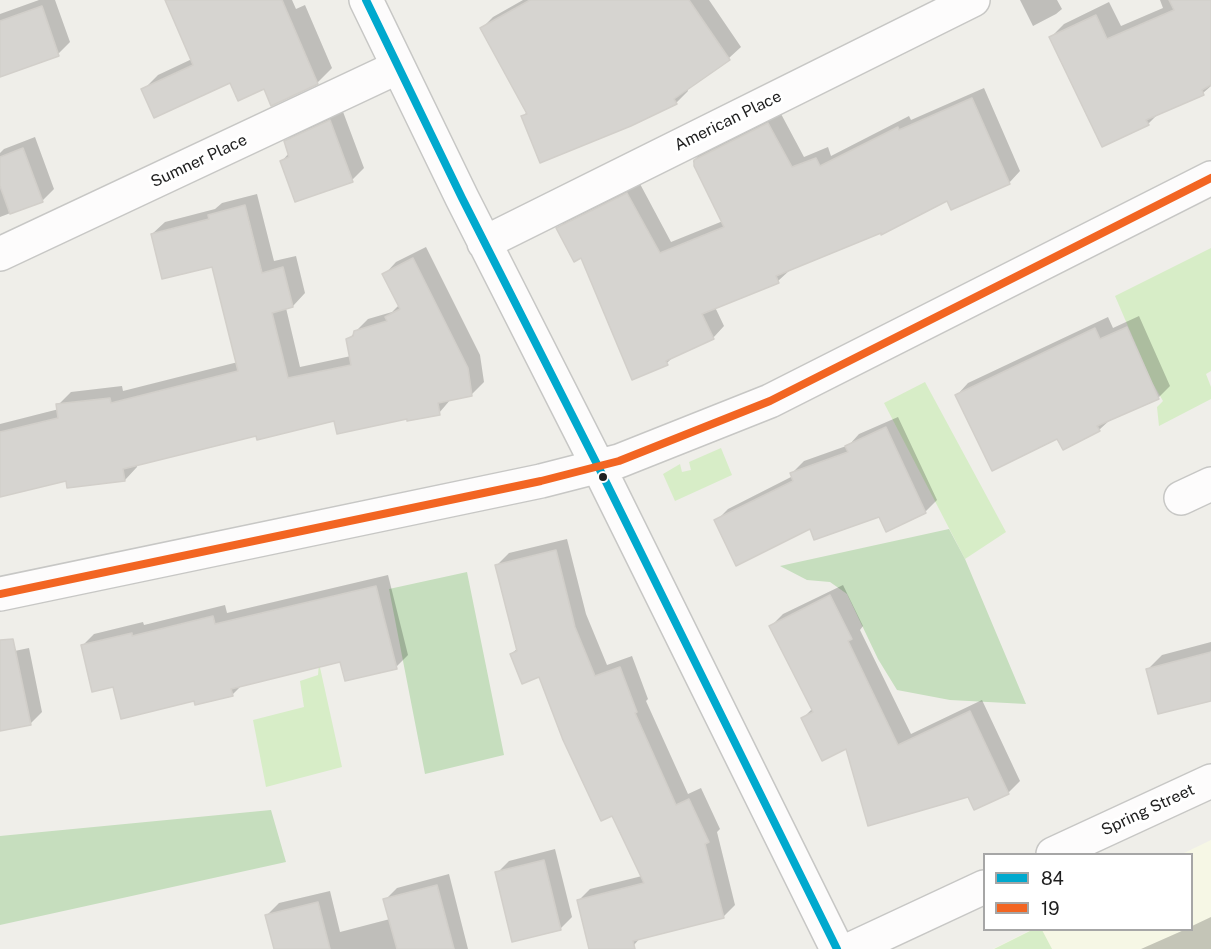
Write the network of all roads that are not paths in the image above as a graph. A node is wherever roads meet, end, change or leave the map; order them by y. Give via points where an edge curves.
1 (973, 0) edge
2 (374, 3) edge
3 (398, 67) junction
4 (1211, 178) edge
5 (484, 243) junction
6 (0, 254) edge
7 (598, 467) junction
8 (1211, 484) edge
9 (1181, 498) dead end
10 (0, 594) edge
11 (1211, 781) edge
12 (1057, 853) edge
13 (983, 887) edge
14 (837, 949) edge
15 (851, 949) edge

1 - 5 street, American Place
2 - 3 street
3 - 5 street
3 - 6 street, Sumner Place
4 - 7 street via 770,401
5 - 7 street
7 - 10 street
7 - 14 street
8 - 9 street
11 - 12 street, Spring Street
13 - 15 street

